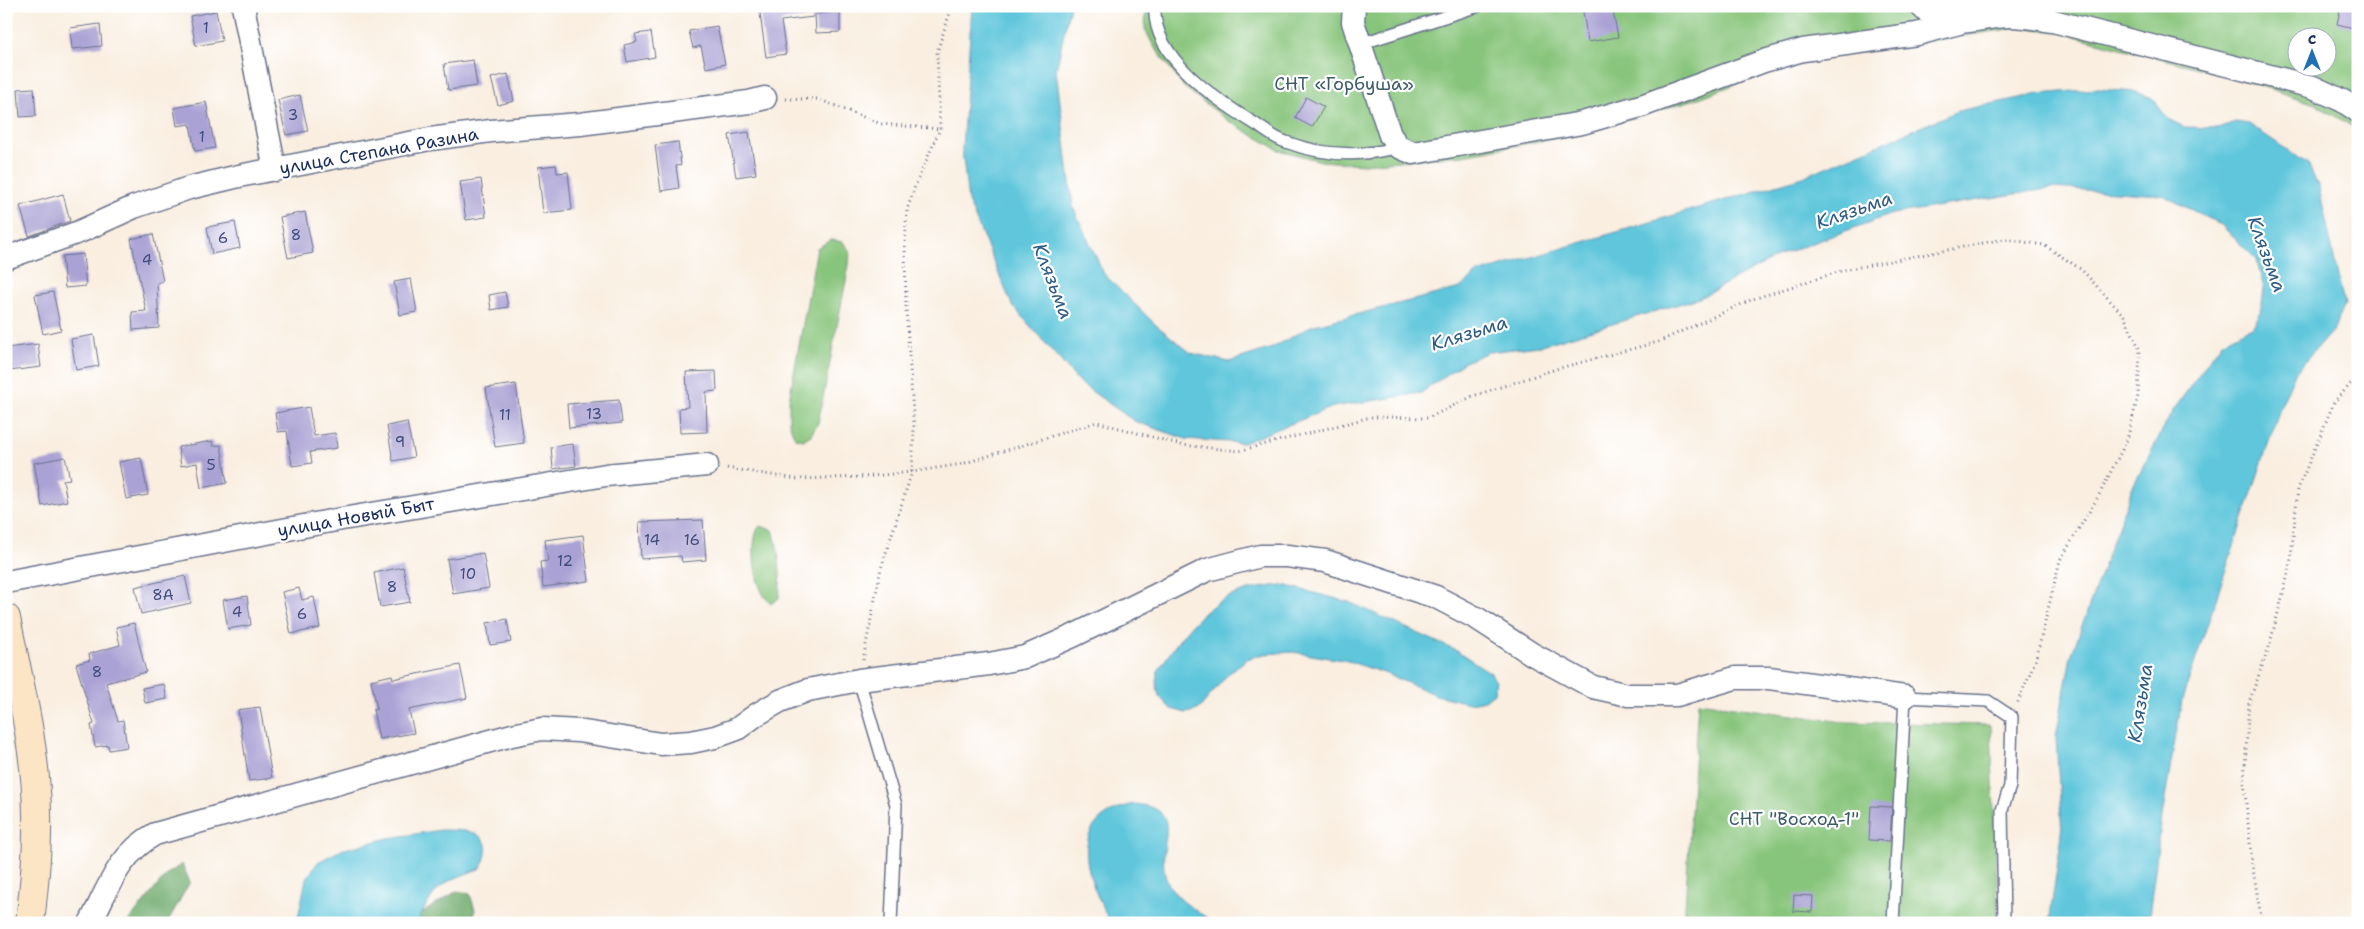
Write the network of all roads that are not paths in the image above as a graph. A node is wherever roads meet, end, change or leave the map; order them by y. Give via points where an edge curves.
1 (243, 6) edge
2 (1154, 6) edge
3 (1354, 6) edge
4 (1478, 6) edge
5 (1921, 6) edge
6 (1959, 23) junction
7 (1360, 44) junction
8 (765, 98) road end
9 (2358, 111) edge
10 (1399, 146) junction
11 (275, 170) junction
12 (6, 258) edge
13 (707, 465) road end
14 (6, 582) edge
15 (6, 618) edge
16 (859, 680) junction
17 (1905, 697) junction
18 (30, 923) edge
19 (90, 923) edge
20 (892, 923) edge
21 (1893, 923) edge
22 (2004, 923) edge

1 - 11 street
2 - 10 lane via 1157,31 1175,61 1218,101 1285,142 1352,155
3 - 7 street via 1353,22
4 - 7 lane
5 - 6 street via 1932,17
6 - 9 street via 2010,16 2053,20 2313,87
6 - 10 street via 1917,34 1780,56 1644,105 1582,123 1413,153
7 - 10 street via 1390,135
8 - 11 street, улица Степана Разина via 590,123 430,138
11 - 12 street, улица Степана Разина via 189,188
13 - 14 street, улица Новый Быт via 606,475 403,508
15 - 18 main road via 24,707 37,804
16 - 17 street via 1025,657 1207,570 1260,556 1287,556 1325,562 1436,597 1593,687 1628,695 1677,695 1735,678 1769,678
16 - 19 street via 808,690 780,701 737,729 691,742 661,744 578,730 542,729 155,834 138,844 123,860
16 - 20 lane via 896,805
17 - 21 lane
17 - 22 lane via 1988,701 2012,717 2010,786 2002,810

